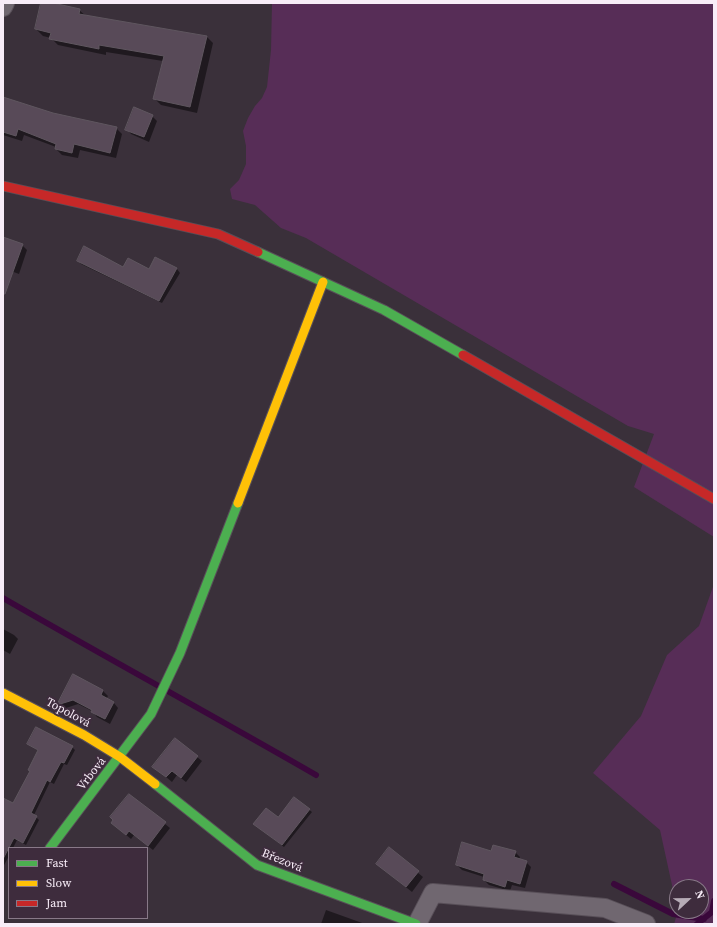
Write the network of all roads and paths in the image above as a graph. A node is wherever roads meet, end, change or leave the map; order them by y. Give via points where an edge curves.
1 (5, 3) edge
2 (3, 7) edge
3 (3, 186) edge
4 (323, 282) junction
5 (714, 499) edge
6 (3, 693) edge
7 (120, 757) junction
8 (51, 847) edge
9 (417, 924) edge
10 (646, 924) edge

1 - 2 street
3 - 4 street via 218,234
4 - 5 street via 384,310
4 - 7 street, Vrbová via 180,653 151,714
6 - 7 street, Topolová via 84,735
7 - 8 street, Vrbová
7 - 9 street, Březová via 257,866
9 - 10 street via 433,894 605,908

